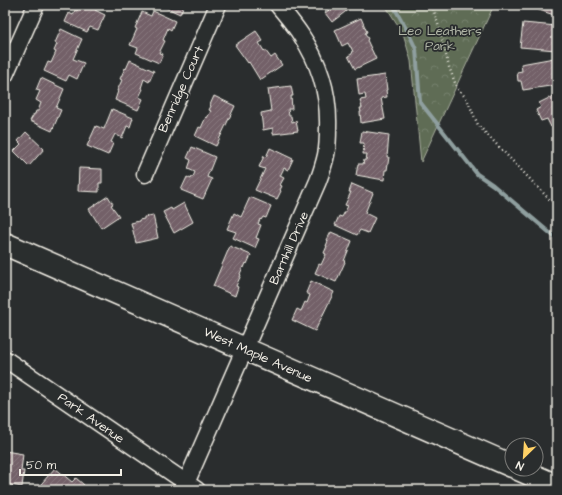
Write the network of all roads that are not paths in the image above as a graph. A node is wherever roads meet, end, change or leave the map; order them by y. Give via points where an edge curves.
1 (36, 5) edge
2 (218, 5) edge
3 (278, 5) edge
4 (5, 75) edge
5 (145, 174) dead end
6 (5, 244) edge
7 (244, 349) junction
8 (5, 358) edge
9 (504, 463) edge
10 (536, 477) edge
11 (557, 486) edge
12 (188, 487) edge

1 - 4 street
2 - 5 street, Benridge Court
3 - 7 street, Barnhill Drive via 300,34 322,76 329,114 328,146 318,181
6 - 7 main road, West Maple Avenue
7 - 9 main road, West Maple Avenue
7 - 12 street, Barnhill Drive
8 - 12 street, Park Avenue
10 - 11 main road

